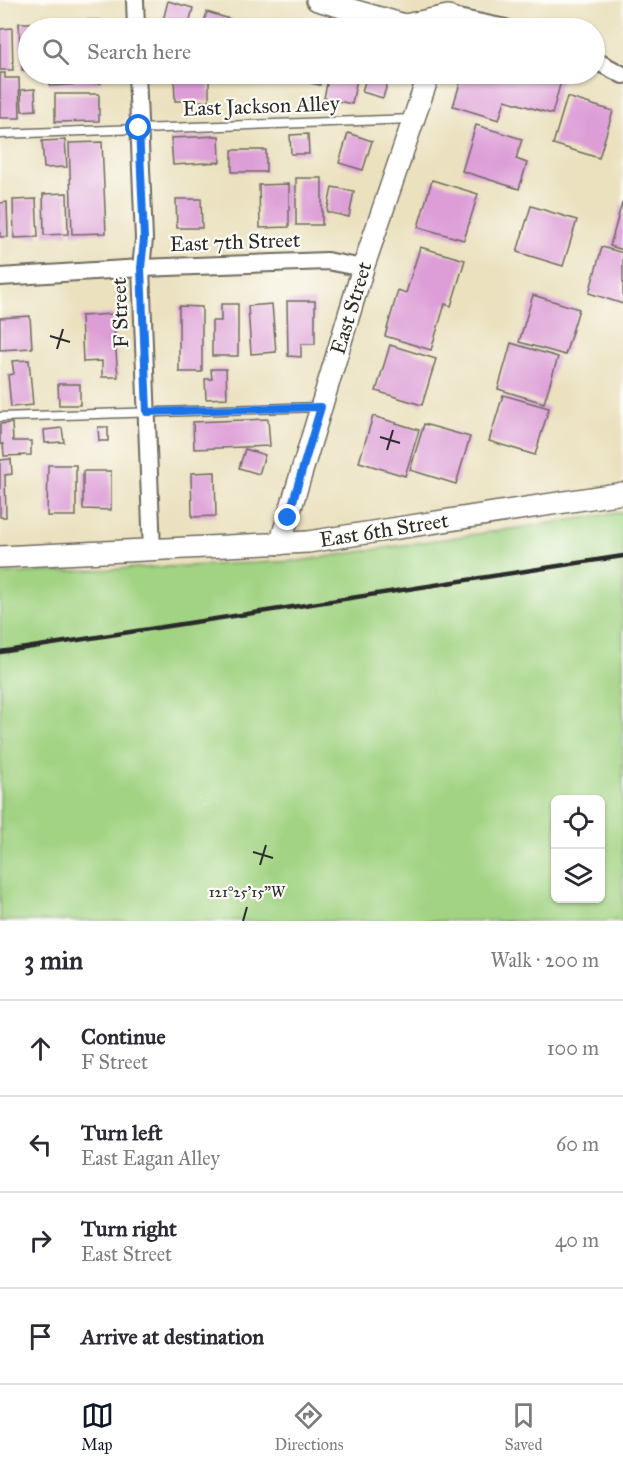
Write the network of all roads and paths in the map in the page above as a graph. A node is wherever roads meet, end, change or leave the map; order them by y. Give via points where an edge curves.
1 (135, 0) edge
2 (317, 0) edge
3 (136, 18) edge
4 (378, 18) edge
5 (605, 66) edge
6 (623, 75) edge
7 (137, 84) edge
8 (426, 84) edge
9 (415, 119) junction
10 (139, 128) junction
11 (0, 134) edge
12 (141, 268) junction
13 (363, 268) junction
14 (0, 278) edge
15 (321, 407) junction
16 (147, 412) junction
17 (0, 417) edge
18 (623, 493) edge
19 (280, 544) junction
20 (152, 551) junction
21 (0, 557) edge

1 - 3 street
2 - 4 street
5 - 6 street
7 - 10 street, F Street
8 - 9 street, East Street
9 - 10 lane, East Jackson Alley
9 - 13 street, East Street
10 - 11 lane, East Jackson Alley
10 - 12 street, F Street via 144,239
12 - 13 street, East 7th Street via 327,261
12 - 14 street, East 7th Street
12 - 16 street, F Street
13 - 15 street, East Street
15 - 16 lane
15 - 19 street, East Street
16 - 17 lane
16 - 20 street, F Street
18 - 19 street, East 6th Street
19 - 20 street, East 6th Street
20 - 21 street, East 6th Street

